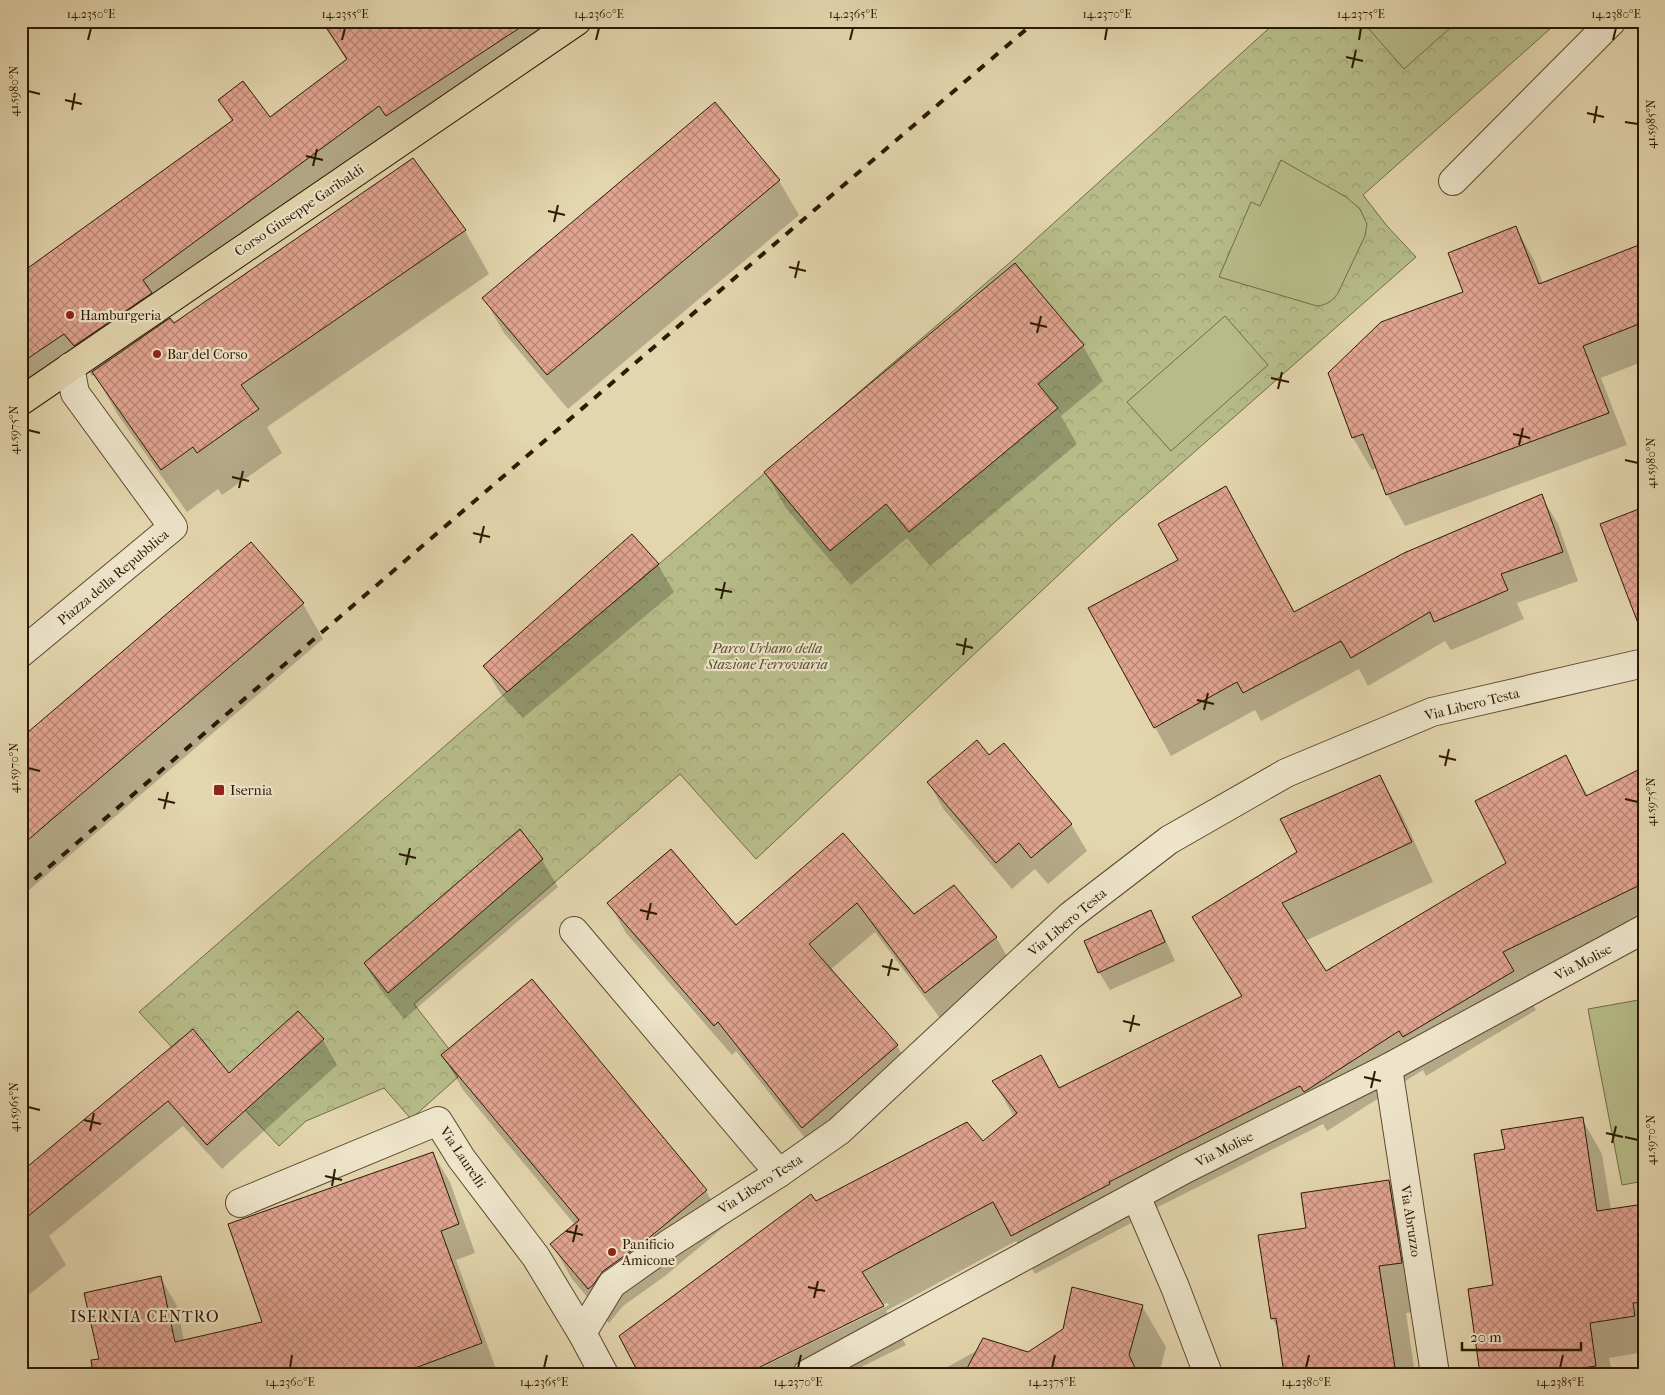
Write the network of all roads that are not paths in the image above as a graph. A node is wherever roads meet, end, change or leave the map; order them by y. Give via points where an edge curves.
1 (577, 21) edge
2 (1612, 21) edge
3 (1453, 181) dead end
4 (70, 367) junction
5 (21, 401) edge
6 (21, 653) edge
7 (1644, 663) edge
8 (1644, 929) edge
9 (574, 931) dead end
10 (1388, 1068) junction
11 (779, 1174) junction
12 (1136, 1196) junction
13 (240, 1203) dead end
14 (582, 1333) junction
15 (604, 1374) edge
16 (806, 1374) edge
17 (1208, 1374) edge
18 (1435, 1374) edge

1 - 4 main road, Corso Giuseppe Garibaldi
2 - 3 street
4 - 5 main road, Corso Giuseppe Garibaldi
4 - 6 street, Piazza della Repubblica via 76,393 173,527
7 - 11 street, Via Libero Testa via 1432,712 1286,773 1169,840 1070,916 839,1131
8 - 10 street, Via Molise
9 - 11 street
10 - 12 street, Via Molise
10 - 18 street, Via Abruzzo
11 - 14 street, Via Libero Testa via 612,1284
12 - 16 street, Via Molise
12 - 17 street
13 - 14 street, Via Laurelli via 438,1121 461,1158 536,1257
14 - 15 street, Via Laurelli

